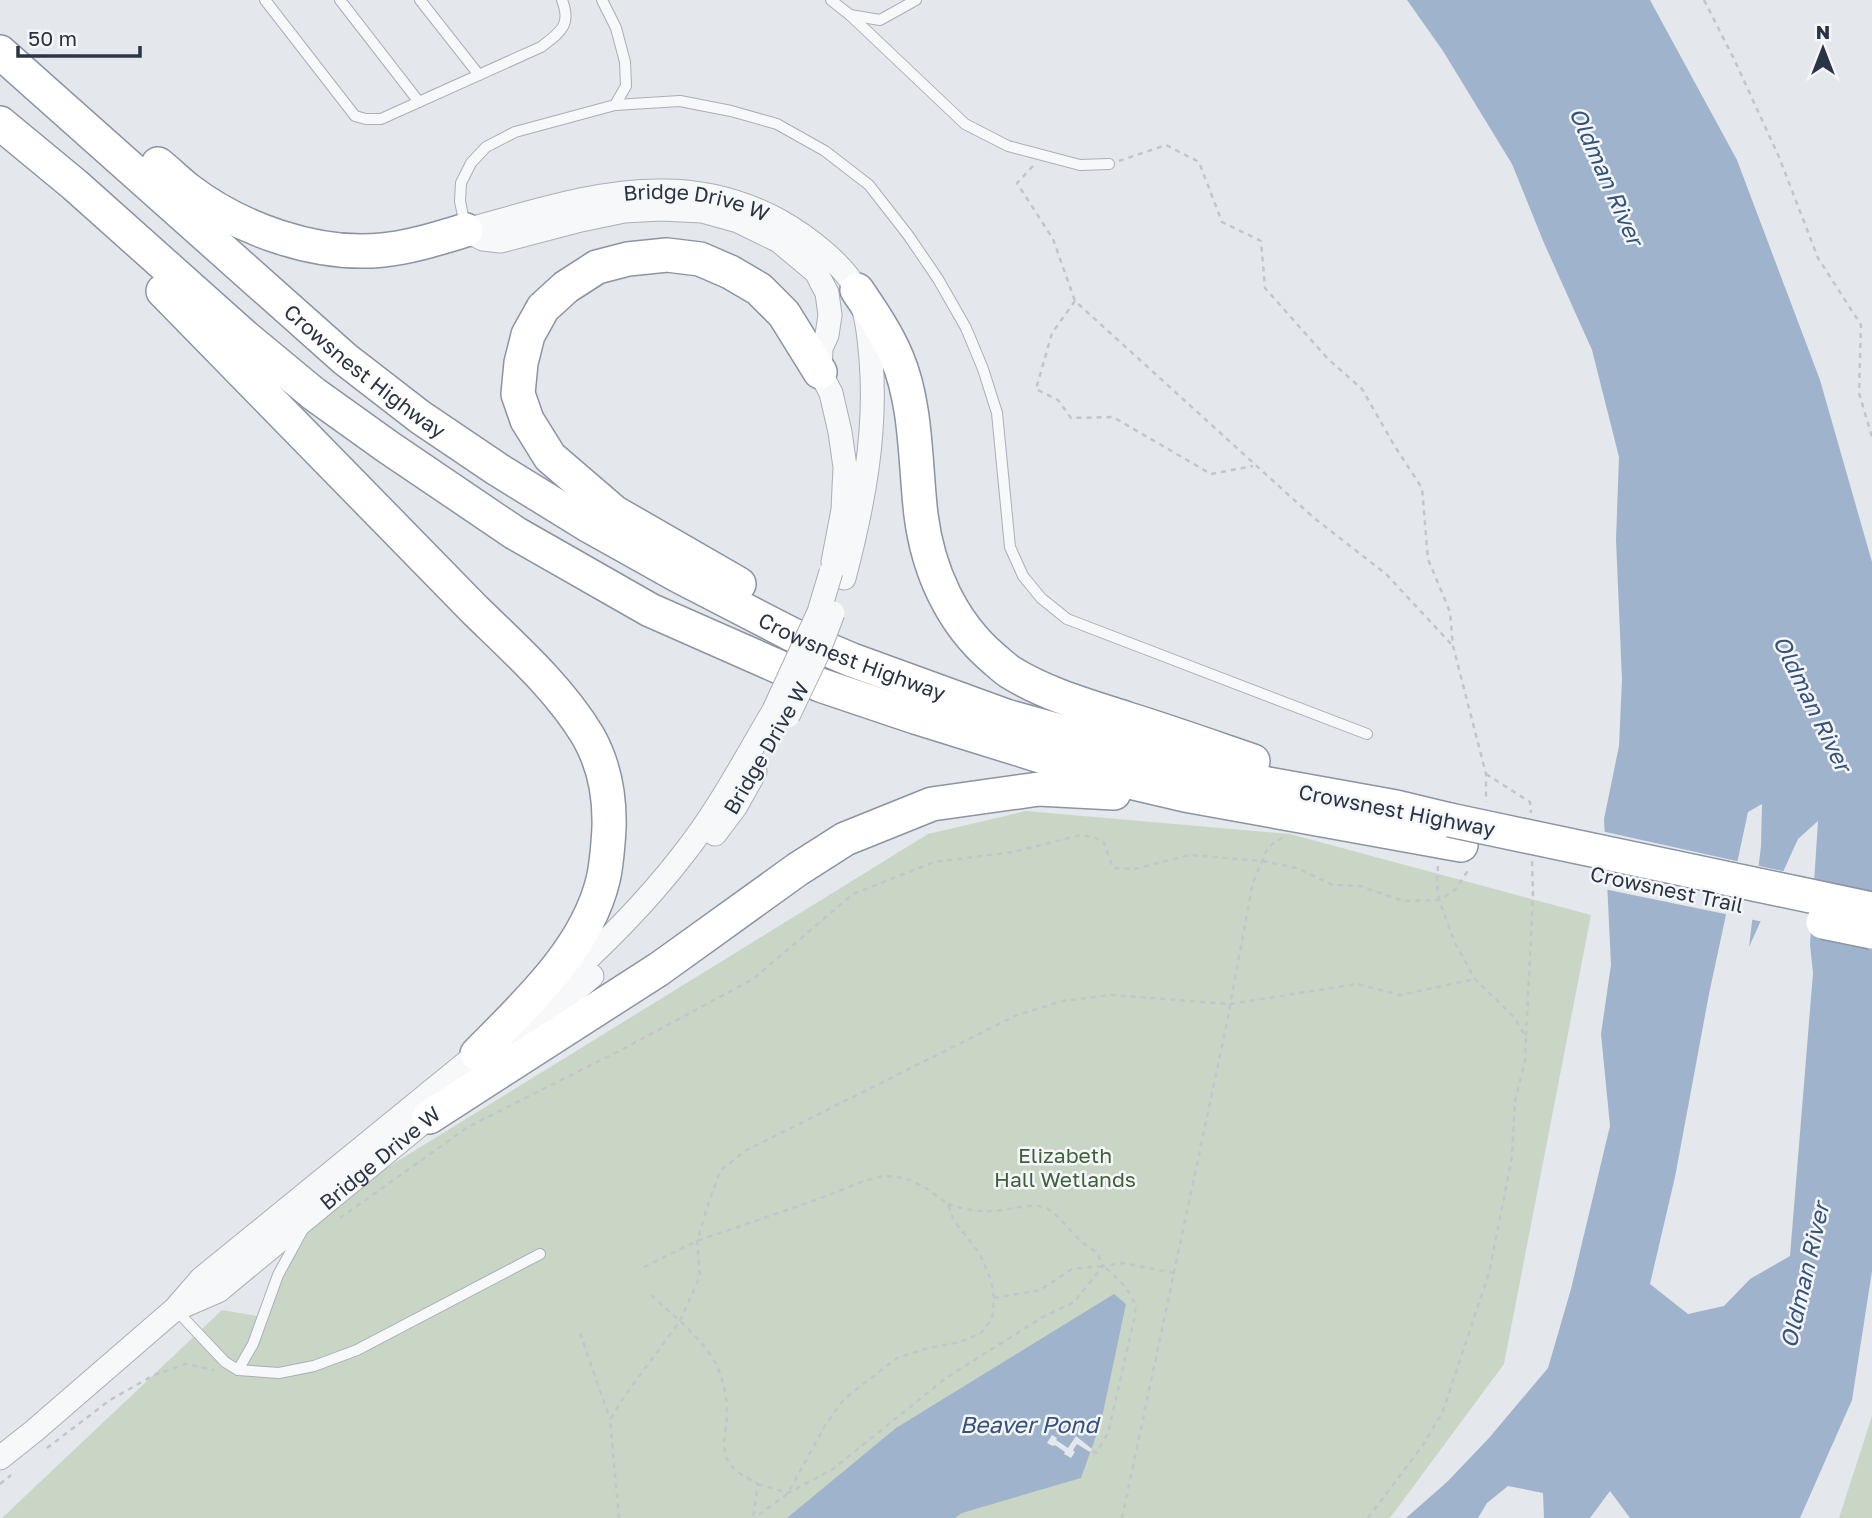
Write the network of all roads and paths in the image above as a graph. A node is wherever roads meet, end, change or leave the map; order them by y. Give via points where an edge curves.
1 (265, 0) edge
2 (341, 0) edge
3 (420, 0) edge
4 (562, 0) edge
5 (602, 0) edge
6 (831, 0) edge
7 (916, 0) edge
8 (1704, 0) edge
9 (850, 15) junction
10 (0, 31) edge
11 (0, 52) edge
12 (479, 75) junction
13 (419, 102) junction
14 (615, 105) junction
15 (0, 123) edge
16 (1042, 155) junction
17 (1109, 164) joint
18 (466, 230) junction
19 (857, 290) junction
20 (1075, 301) junction
21 (820, 372) junction
22 (1872, 437) edge
23 (1254, 466) junction
24 (837, 575) junction
25 (1452, 646) junction
26 (781, 713) junction
27 (1059, 731) junction
28 (1367, 734) dead end
29 (1486, 774) junction
30 (1396, 807) junction
31 (1483, 810) dead end
32 (1531, 816) dead end
33 (1290, 834) dead end
34 (1455, 846) junction
35 (1532, 856) dead end
36 (1262, 861) junction
37 (1439, 900) junction
38 (1872, 909) edge
39 (1872, 932) edge
40 (1475, 979) junction
41 (1230, 1004) junction
42 (1526, 1037) junction
43 (477, 1054) junction
44 (429, 1117) junction
45 (948, 1204) junction
46 (322, 1218) junction
47 (697, 1241) junction
48 (540, 1254) dead end
49 (1103, 1266) junction
50 (644, 1267) dead end
51 (1174, 1273) junction
52 (651, 1295) dead end
53 (994, 1298) junction
54 (175, 1309) junction
55 (680, 1321) junction
56 (580, 1333) dead end
57 (225, 1362) junction
58 (238, 1370) junction
59 (610, 1420) junction
60 (44, 1450) dead end
61 (1091, 1450) dead end
62 (6, 1467) edge
63 (758, 1483) junction
64 (0, 1484) edge
65 (788, 1493) junction
66 (619, 1518) edge
67 (754, 1518) edge
68 (1122, 1518) edge
69 (1368, 1518) edge

1 - 13 lane via 355,116 381,119
2 - 13 lane
3 - 12 lane
4 - 12 lane via 567,14 563,29 541,47
5 - 14 lane via 625,62 626,86
6 - 9 lane
7 - 9 lane via 880,20
8 - 22 path via 1779,157 1818,258 1861,325 1860,393
9 - 16 lane via 965,124 1008,146
10 - 18 highway via 188,190 256,229 317,247 350,251 414,246
11 - 27 highway, Crowsnest Highway via 345,359 497,469 586,524 791,634 1006,716
12 - 13 lane
14 - 18 lane via 515,132 486,147 461,183
14 - 28 lane via 680,101 776,124 825,151 869,185 938,279 966,328 997,414 1010,547 1023,576 1049,605 1067,619
15 - 34 highway, Crowsnest Highway via 314,394 515,533 650,610 820,685 1108,777
15 - 43 highway via 527,661 588,737 604,772 610,807 603,882 565,957
16 - 17 lane via 1080,165
16 - 20 path via 1017,183 1053,239
17 - 25 path via 1166,145 1199,162 1222,222 1262,242 1265,288 1328,359 1362,389 1422,488 1428,559 1450,611
18 - 19 street, Bridge Drive W via 580,201 662,191 701,192 763,212 793,229 822,250
18 - 21 street via 501,241 613,214 661,209 702,211 738,221 779,241 816,272 822,283 830,315
19 - 24 street, Bridge Drive W via 870,344 872,427 863,501
19 - 30 highway via 898,359 908,396 921,517 937,581 978,645 1009,671 1083,704
20 - 23 path
20 - 23 path via 1052,332 1036,389 1058,400 1071,418 1113,417 1211,474
21 - 24 street, Bridge Drive W via 831,393 845,467
21 - 27 highway via 784,314 759,289 699,259 667,255 597,267 543,308 528,335 517,394 550,457 614,512 841,640
23 - 25 path via 1386,574
24 - 26 street, Bridge Drive W, bridge via 834,612 817,655
25 - 29 path
26 - 43 street, Bridge Drive W via 653,891 577,970
26 - 44 street, Bridge Drive W via 736,806 674,890 562,1005
27 - 30 highway, Crowsnest Highway via 1268,784
29 - 31 path
29 - 32 path via 1530,802
30 - 34 highway, Crowsnest Highway
33 - 36 path via 1268,847
34 - 37 path via 1437,884
34 - 37 path via 1468,873 1455,890
34 - 38 highway, Crowsnest Highway, bridge
34 - 39 highway, Crowsnest Trail, bridge
34 - 44 highway via 1094,791 1039,789 932,804 845,839 659,969
35 - 42 path
36 - 37 path via 1297,868 1333,885 1360,886 1403,901
36 - 41 path via 1253,882
36 - 46 path via 1189,855 1135,869 1113,868 1103,841 1082,835 1013,852 934,862 853,894 753,979 468,1127
37 - 40 path
40 - 41 path via 1400,995 1357,984
40 - 42 path via 1514,1017
41 - 47 path via 1111,995 1063,1001 1017,1015 746,1151 720,1171
41 - 51 path
42 - 69 path via 1515,1101 1512,1157 1489,1273 1443,1411
43 - 54 street, Bridge Drive W via 201,1279
44 - 46 street, Bridge Drive W
45 - 47 path via 910,1180 878,1177
45 - 49 path via 988,1212 1046,1208 1099,1254
45 - 53 path via 954,1221 979,1252
46 - 54 street, Bridge Drive W via 218,1291
46 - 58 lane via 278,1275
47 - 50 path
47 - 55 path via 700,1276
48 - 58 lane via 357,1350 279,1373
49 - 51 path via 1123,1263
49 - 53 path via 1072,1269 1040,1290
49 - 61 path via 1136,1308 1108,1433 1096,1453
49 - 65 path via 1074,1303 1041,1318 946,1378 833,1469
51 - 68 path
52 - 55 path
53 - 65 path via 993,1314 981,1333 898,1358 844,1399
54 - 57 lane
54 - 62 street, Bridge Drive W via 44,1422
55 - 59 path
55 - 63 path via 719,1370 726,1396 726,1460
56 - 59 path
57 - 58 lane
57 - 60 path via 216,1370 186,1364 154,1375 110,1400
59 - 66 path
62 - 64 path
63 - 65 path
63 - 67 path
65 - 67 path

